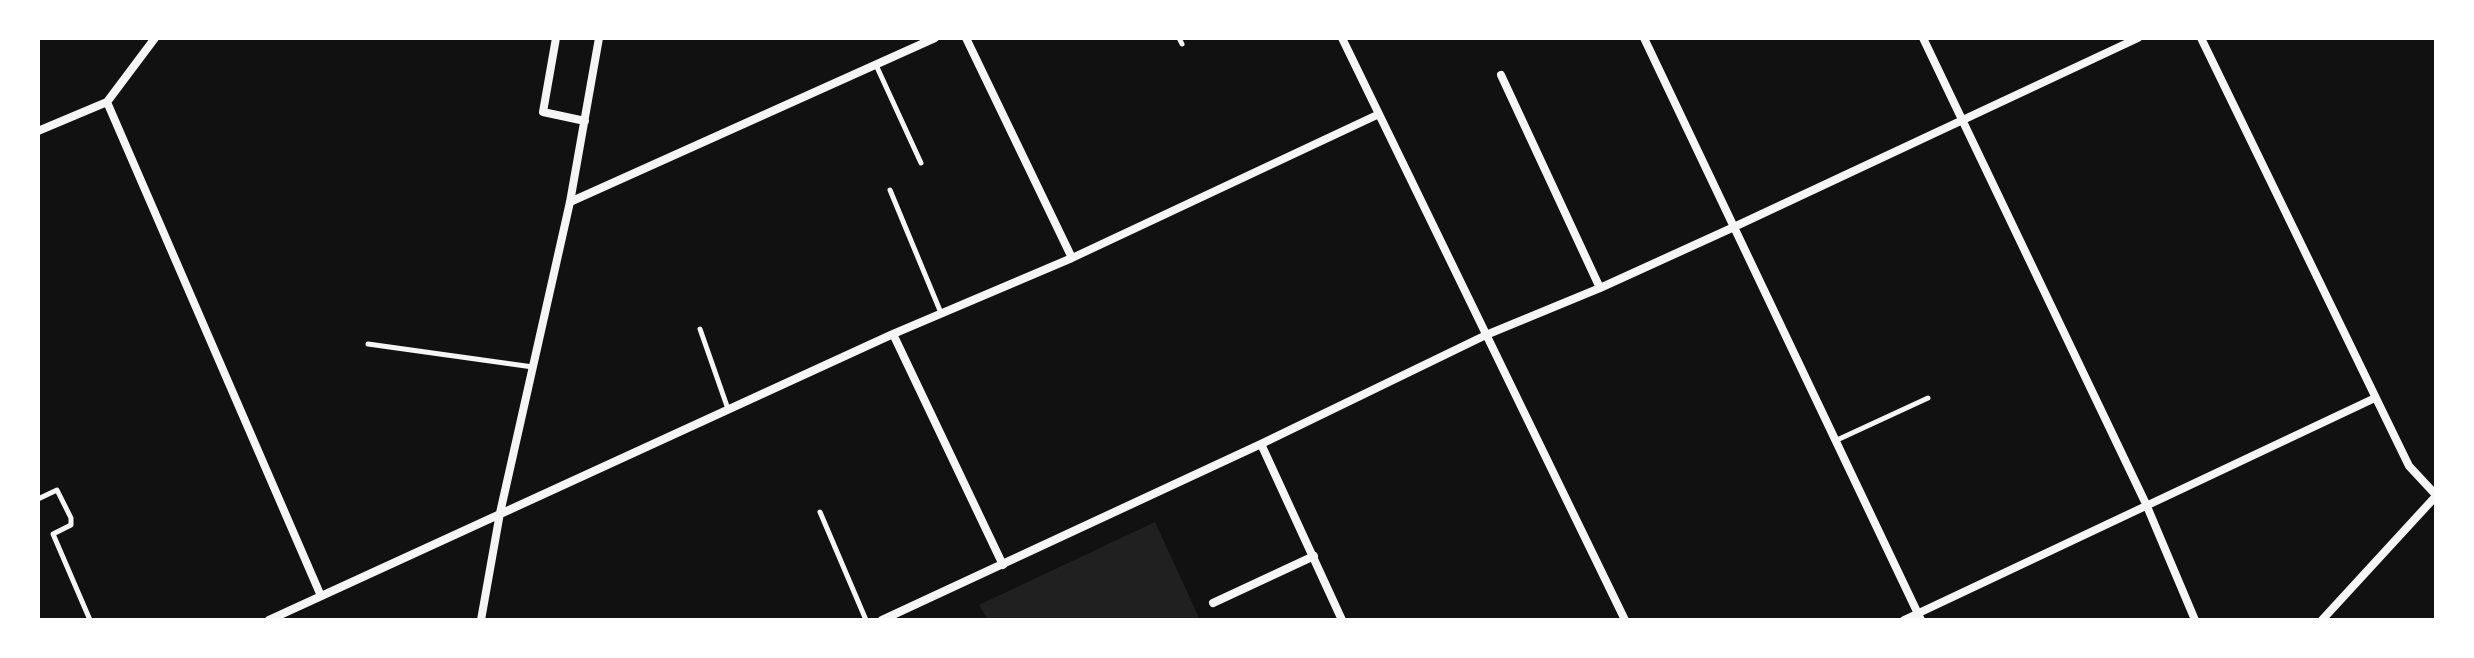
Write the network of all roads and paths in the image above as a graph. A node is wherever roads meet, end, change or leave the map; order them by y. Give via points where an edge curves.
1 (155, 38) edge
2 (556, 38) edge
3 (599, 38) edge
4 (935, 38) edge
5 (966, 38) edge
6 (1342, 38) edge
7 (1644, 38) edge
8 (1923, 38) edge
9 (2138, 38) edge
10 (2201, 38) edge
11 (876, 65) junction
12 (1501, 75) dead end
13 (107, 102) junction
14 (1377, 115) junction
15 (1962, 120) junction
16 (585, 121) junction
17 (38, 131) edge
18 (921, 163) dead end
19 (890, 190) dead end
20 (570, 202) junction
21 (1734, 227) junction
22 (1072, 258) junction
23 (1600, 288) junction
24 (941, 313) junction
25 (700, 329) dead end
26 (893, 334) junction
27 (1486, 335) junction
28 (368, 344) dead end
29 (533, 367) junction
30 (1928, 398) dead end
31 (2375, 398) junction
32 (728, 409) junction
33 (1836, 441) junction
34 (1261, 444) junction
35 (2436, 496) edge
36 (38, 499) edge
37 (2146, 504) junction
38 (820, 512) dead end
39 (500, 513) junction
40 (1314, 556) junction
41 (1003, 565) junction
42 (321, 596) junction
43 (1213, 603) dead end
44 (1920, 617) edge
45 (90, 620) edge
46 (269, 620) edge
47 (481, 620) edge
48 (866, 620) edge
49 (882, 620) edge
50 (1342, 620) edge
51 (1625, 620) edge
52 (1904, 620) edge
53 (2195, 620) edge
54 (2322, 620) edge

1 - 13 street
2 - 16 street via 543,112
3 - 16 street
4 - 11 street
5 - 22 street
6 - 14 street
7 - 21 street
8 - 15 street
9 - 15 street
10 - 31 street
11 - 18 lane
11 - 20 street
12 - 23 street
13 - 17 street
13 - 42 street
14 - 22 street
14 - 27 street
15 - 21 street
15 - 37 street
16 - 20 street
19 - 24 lane
20 - 29 street
21 - 23 street
21 - 33 street
22 - 24 street
23 - 27 street
24 - 26 street
25 - 32 lane
26 - 32 street
26 - 41 street
27 - 34 street
27 - 51 street
28 - 29 lane
29 - 39 street
30 - 33 lane
31 - 35 street via 2409,466
31 - 37 street
32 - 39 street
33 - 44 street
34 - 40 street
34 - 41 street
35 - 54 street
36 - 45 lane via 57,490 71,518 71,525 53,534
37 - 44 street
37 - 53 street
38 - 48 lane
39 - 42 street
39 - 47 street
40 - 43 street
40 - 50 street
41 - 49 street
42 - 46 street
44 - 52 street

